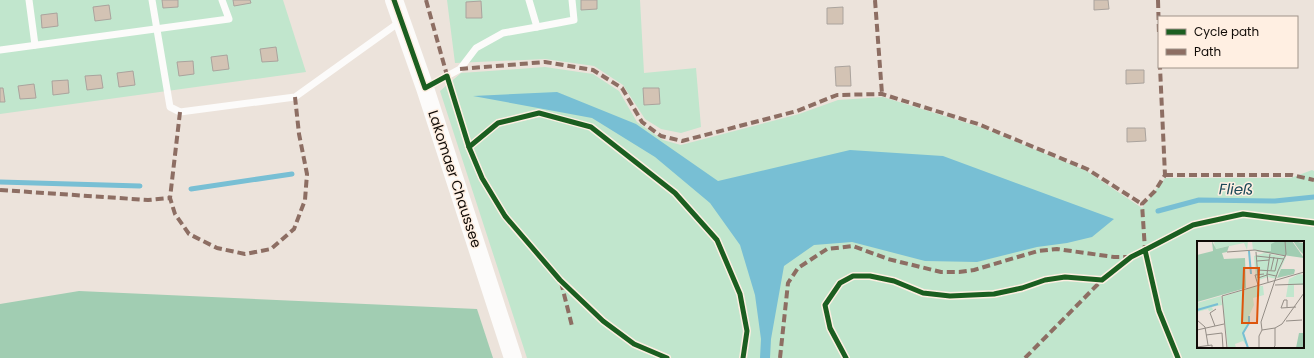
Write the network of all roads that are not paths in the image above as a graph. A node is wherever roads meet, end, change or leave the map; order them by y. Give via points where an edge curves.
1 (29, 0) edge
2 (152, 0) edge
3 (222, 0) edge
4 (394, 0) edge
5 (529, 0) edge
6 (572, 0) edge
7 (401, 21) junction
8 (537, 27) junction
9 (157, 29) junction
10 (35, 45) junction
11 (0, 50) edge
12 (425, 88) junction
13 (513, 358) edge

1 - 10 lane
2 - 9 lane
3 - 9 lane via 229,19
4 - 7 street, Lakomaer Chaussee
5 - 8 lane
6 - 8 lane via 574,20
7 - 9 lane via 294,97 180,112 170,107
7 - 12 street, Lakomaer Chaussee
8 - 12 lane via 503,33 476,48 460,69
9 - 10 lane
10 - 11 lane
12 - 13 street, Lakomaer Chaussee

